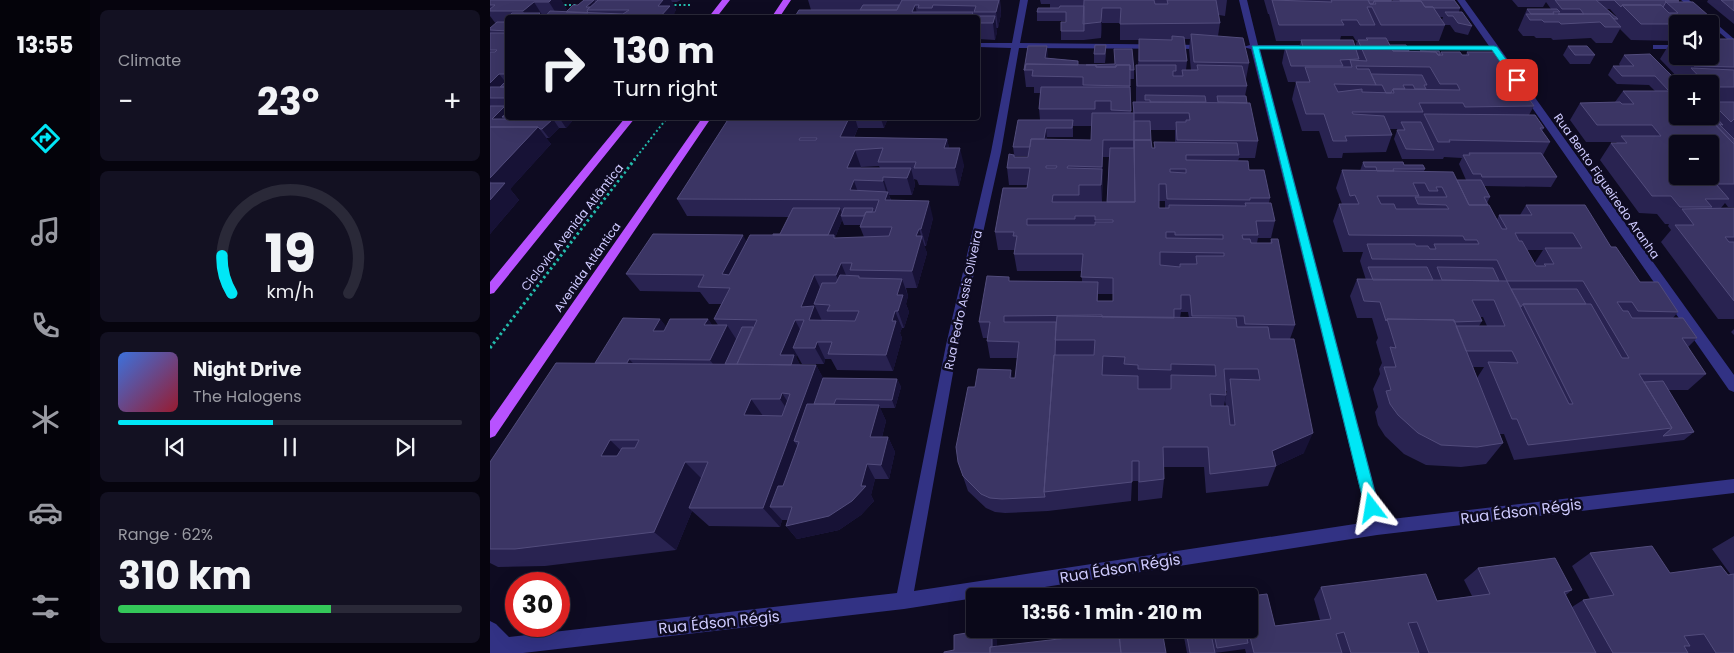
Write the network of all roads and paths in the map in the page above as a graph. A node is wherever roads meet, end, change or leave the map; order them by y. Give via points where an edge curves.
1 (788, 0) edge
2 (1024, 0) edge
3 (1243, 0) edge
4 (1461, 0) edge
5 (1685, 0) edge
6 (724, 2) edge
7 (558, 5) dead end
8 (587, 5) edge
9 (664, 5) edge
10 (714, 15) edge
11 (777, 15) edge
12 (1734, 43) edge
13 (980, 45) edge
14 (1015, 45) junction
15 (1217, 47) edge
16 (1236, 47) edge
17 (1255, 47) junction
18 (1315, 47) edge
19 (1656, 47) dead end
20 (1669, 47) edge
21 (1385, 48) edge
22 (1494, 48) junction
23 (628, 120) edge
24 (665, 120) edge
25 (705, 120) edge
26 (490, 290) edge
27 (490, 348) edge
28 (1734, 386) edge
29 (490, 432) edge
30 (1734, 486) edge
31 (1377, 528) junction
32 (904, 601) junction
33 (490, 630) edge
34 (498, 647) edge

1 - 11 main road
2 - 14 street, Rua Pedro Assis Oliveira
3 - 17 street
4 - 22 street, Rua Bento Figueiredo Aranha
5 - 12 street
6 - 9 path
6 - 10 main road
7 - 8 path
13 - 14 street
14 - 15 street
14 - 32 street, Rua Pedro Assis Oliveira via 996,152 952,346
16 - 17 street
17 - 18 street
17 - 31 street
19 - 20 street
21 - 22 street
22 - 28 street, Rua Bento Figueiredo Aranha
23 - 26 main road
24 - 27 path, Ciclovia Avenida Atlântica
25 - 29 main road, Avenida Atlântica
30 - 31 street, Rua Édson Régis
31 - 32 street, Rua Édson Régis
32 - 34 street, Rua Édson Régis
33 - 34 street, Rua Édson Régis

